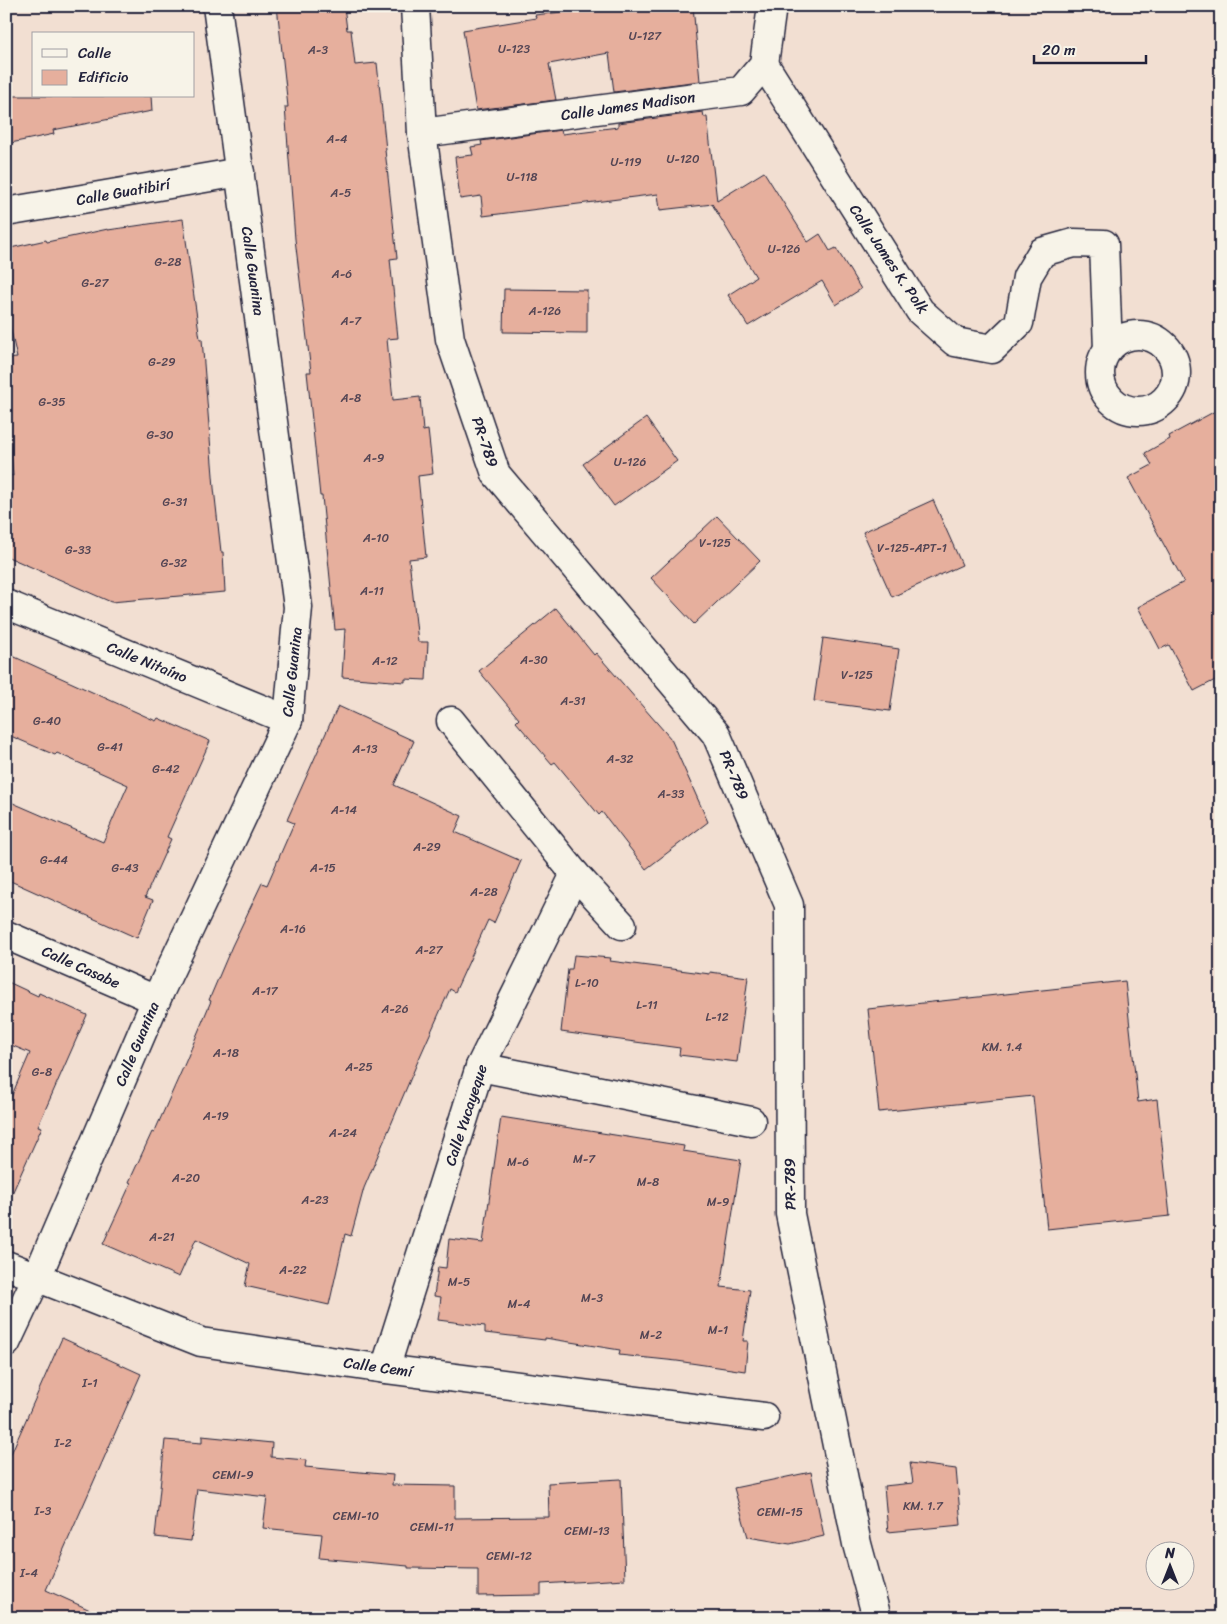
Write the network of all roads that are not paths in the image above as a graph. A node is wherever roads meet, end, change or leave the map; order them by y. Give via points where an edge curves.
1 (217, 6) edge
2 (415, 6) edge
3 (772, 6) edge
4 (764, 64) junction
5 (422, 133) junction
6 (240, 172) junction
7 (6, 212) edge
8 (1108, 349) dead end
9 (6, 604) edge
10 (288, 720) junction
11 (451, 721) dead end
12 (576, 874) junction
13 (622, 925) dead end
14 (6, 935) edge
15 (156, 1000) junction
16 (480, 1067) junction
17 (751, 1121) dead end
18 (6, 1265) edge
19 (37, 1277) junction
20 (6, 1343) edge
21 (385, 1369) junction
22 (764, 1417) dead end
23 (877, 1618) edge

1 - 6 street, Calle Guanina
2 - 5 street, PR-789 / PR-789
3 - 4 street
4 - 5 street, Calle James Madison via 741,90
4 - 8 street, Calle James K. Polk via 920,311 955,342 992,349 1019,322 1027,276 1042,252 1074,243 1104,244
5 - 23 street, PR-789 / PR-789 via 450,339 496,474 716,734 789,905 790,1214 857,1544
6 - 7 street, Calle Guatibirí
6 - 10 street, Calle Guanina via 298,607
9 - 10 street, Calle Nitaíno
10 - 15 street, Calle Guanina
11 - 12 street
12 - 13 street
12 - 16 street, Calle Yucayeque
14 - 15 street, Calle Casabe
15 - 19 street, Calle Guanina
16 - 17 street
16 - 21 street, Calle Yucayeque
18 - 19 street, Calle Cemí
19 - 20 street, Calle Guanina
19 - 21 street, Calle Cemí via 201,1342
21 - 22 street, Calle Cemí

